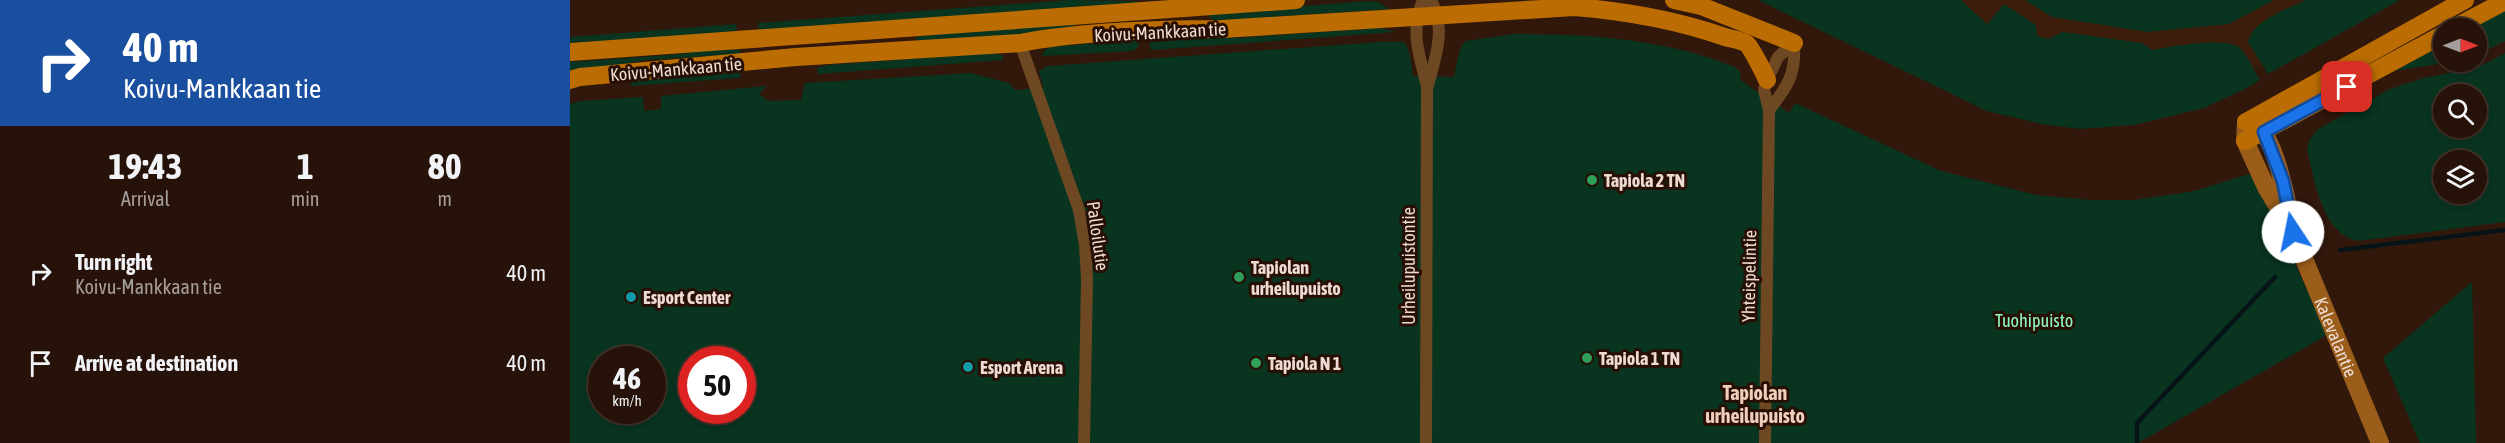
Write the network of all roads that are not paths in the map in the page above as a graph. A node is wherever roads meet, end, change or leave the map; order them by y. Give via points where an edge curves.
1 (1296, 0) edge
2 (1674, 0) edge
3 (2464, 0) edge
4 (2505, 1) edge
5 (1180, 4) edge
6 (1435, 7) edge
7 (1419, 8) edge
8 (2473, 18) edge
9 (1182, 29) junction
10 (2433, 40) edge
11 (1020, 43) junction
12 (1794, 43) junction
13 (570, 52) edge
14 (570, 80) edge
15 (1767, 80) junction
16 (1427, 89) junction
17 (1769, 110) junction
18 (2246, 122) junction
19 (2264, 132) junction
20 (2245, 141) junction
21 (2293, 232) junction
22 (1084, 443) edge
23 (1426, 443) edge
24 (1765, 443) edge
25 (2380, 443) edge

1 - 5 main road, Koivu-Mankkaan tie
2 - 12 main road via 1701,6
3 - 18 main road
4 - 8 main road
5 - 9 street
5 - 13 main road, Koivu-Mankkaan tie
6 - 7 main road, Koivu-Mankkaan tie
6 - 15 main road, Koivu-Mankkaan tie via 1616,10 1707,30 1747,44
6 - 16 street, Urheilupuistontie via 1439,44
7 - 9 main road, Koivu-Mankkaan tie via 1222,29
7 - 16 street, Urheilupuistontie via 1416,47
9 - 11 main road, Koivu-Mankkaan tie
10 - 19 main road
11 - 14 main road, Koivu-Mankkaan tie via 796,57
11 - 22 street, Palloilutie via 1079,210 1085,245
12 - 15 street via 1778,57
12 - 17 street via 1796,66
15 - 17 street, Yhteispelintie via 1764,90
16 - 23 street, Urheilupuistontie
17 - 24 street, Yhteispelintie
18 - 19 main road
18 - 20 main road, Kalevalantie
19 - 20 main road
19 - 21 main road, Kalevalantie via 2283,181
20 - 21 main road, Kalevalantie
21 - 25 main road, Kalevalantie

